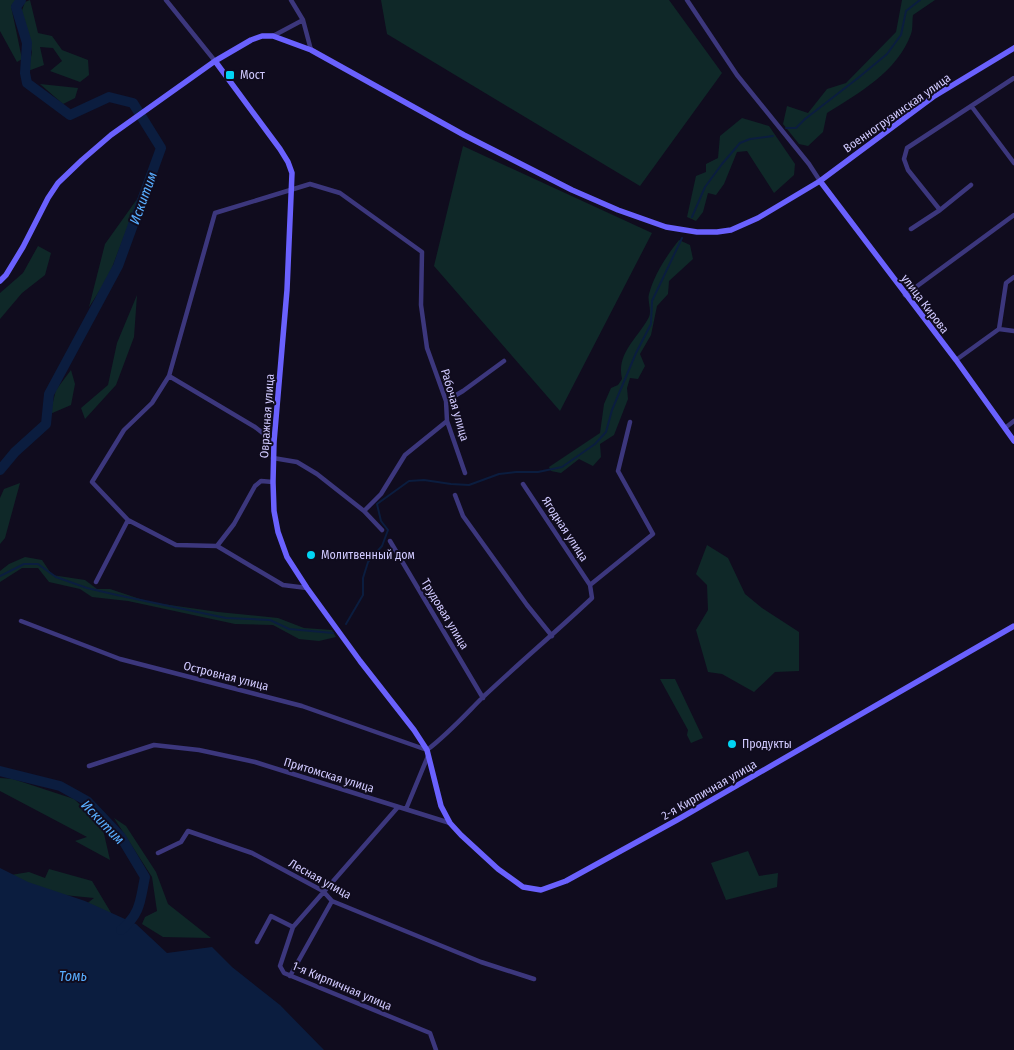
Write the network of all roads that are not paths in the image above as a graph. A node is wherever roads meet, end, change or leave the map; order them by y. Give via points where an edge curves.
1 (166, 0) edge
2 (291, 0) edge
3 (686, 0) edge
4 (303, 20) junction
5 (273, 36) junction
6 (1014, 48) edge
7 (311, 50) junction
8 (215, 61) junction
9 (1014, 78) edge
10 (972, 107) junction
11 (1014, 163) edge
12 (820, 181) junction
13 (971, 185) dead end
14 (293, 188) junction
15 (940, 210) junction
16 (1014, 215) edge
17 (911, 230) dead end
18 (1014, 277) edge
19 (0, 281) edge
20 (905, 294) junction
21 (998, 329) junction
22 (1014, 331) edge
23 (956, 360) junction
24 (504, 361) dead end
25 (170, 376) junction
26 (446, 401) junction
27 (1014, 421) edge
28 (447, 422) junction
29 (630, 422) dead end
30 (1005, 428) junction
31 (1014, 441) edge
32 (274, 442) junction
33 (273, 458) junction
34 (465, 472) dead end
35 (273, 482) junction
36 (523, 484) dead end
37 (455, 495) dead end
38 (364, 511) junction
39 (128, 520) junction
40 (382, 530) dead end
41 (390, 541) dead end
42 (218, 546) junction
43 (96, 582) dead end
44 (590, 585) junction
45 (308, 588) junction
46 (21, 621) dead end
47 (1014, 626) edge
48 (552, 636) junction
49 (483, 698) junction
50 (428, 753) junction
51 (89, 766) dead end
52 (398, 806) junction
53 (406, 809) junction
54 (450, 823) junction
55 (158, 853) dead end
56 (540, 890) joint
57 (323, 891) junction
58 (332, 901) junction
59 (293, 927) junction
60 (257, 942) dead end
61 (290, 976) junction
62 (534, 979) dead end
63 (436, 1050) edge

1 - 8 street, Овражная улица
2 - 4 street
3 - 12 street via 737,75
4 - 5 street
4 - 7 street
5 - 7 street, Военногрузинская улица
5 - 8 street via 251,40
6 - 12 street, Военногрузинская улица via 932,97
7 - 12 street, Военногрузинская улица via 464,135 572,190 618,210 681,231 730,230 758,218
8 - 14 street, Овражная улица via 288,162
8 - 19 street via 111,135 58,183
9 - 10 street
10 - 11 street
10 - 15 street via 907,148 904,159 908,170
12 - 20 street, улица Кирова
13 - 15 street
14 - 25 street via 215,213
14 - 26 street, Рабочая улица via 310,184 340,193 422,252 421,305 427,348
14 - 32 street, Овражная улица
15 - 17 street
16 - 20 street
18 - 21 street via 1006,284
20 - 23 street, улица Кирова
21 - 22 street
21 - 23 street
23 - 30 street, улица Кирова
24 - 26 street
25 - 32 street
25 - 39 street via 152,402 124,430 92,482
26 - 28 street, Рабочая улица
27 - 30 street
28 - 34 street, Рабочая улица
28 - 38 street via 405,455 381,494
29 - 44 street via 618,471 653,534
30 - 31 street, улица Кирова
32 - 33 street, Овражная улица
33 - 35 street, Овражная улица
33 - 38 street via 297,462
35 - 42 street via 261,482 255,486
35 - 45 street, Овражная улица via 278,532 287,557
36 - 44 street, Ягодная улица
37 - 48 street via 463,516
38 - 40 street
39 - 42 street via 176,545
39 - 43 street
41 - 49 street, Трудовая улица
42 - 45 street via 283,585
44 - 48 street via 592,598
45 - 50 street, Овражная улица
46 - 50 street, Островная улица via 120,659 302,706
47 - 56 street, 2-я Кирпичная улица via 671,824 566,881
48 - 49 street
49 - 50 street
50 - 53 street
50 - 54 street, Овражная улица via 441,806
51 - 52 street, Притомская улица via 154,746 199,750 255,762
52 - 53 street, Притомская улица
52 - 57 street, 1-я Кирпичная улица
53 - 54 street, Притомская улица
54 - 56 street, Притомская улица via 498,869 523,887
55 - 57 street, Лесная улица via 181,842 188,831 252,854
57 - 58 street, Лесная улица
57 - 59 street, 1-я Кирпичная улица
58 - 61 street
58 - 62 street, Лесная улица via 481,962
59 - 60 street via 271,916
59 - 61 street, 1-я Кирпичная улица via 280,966
61 - 63 street, 1-я Кирпичная улица via 430,1033

